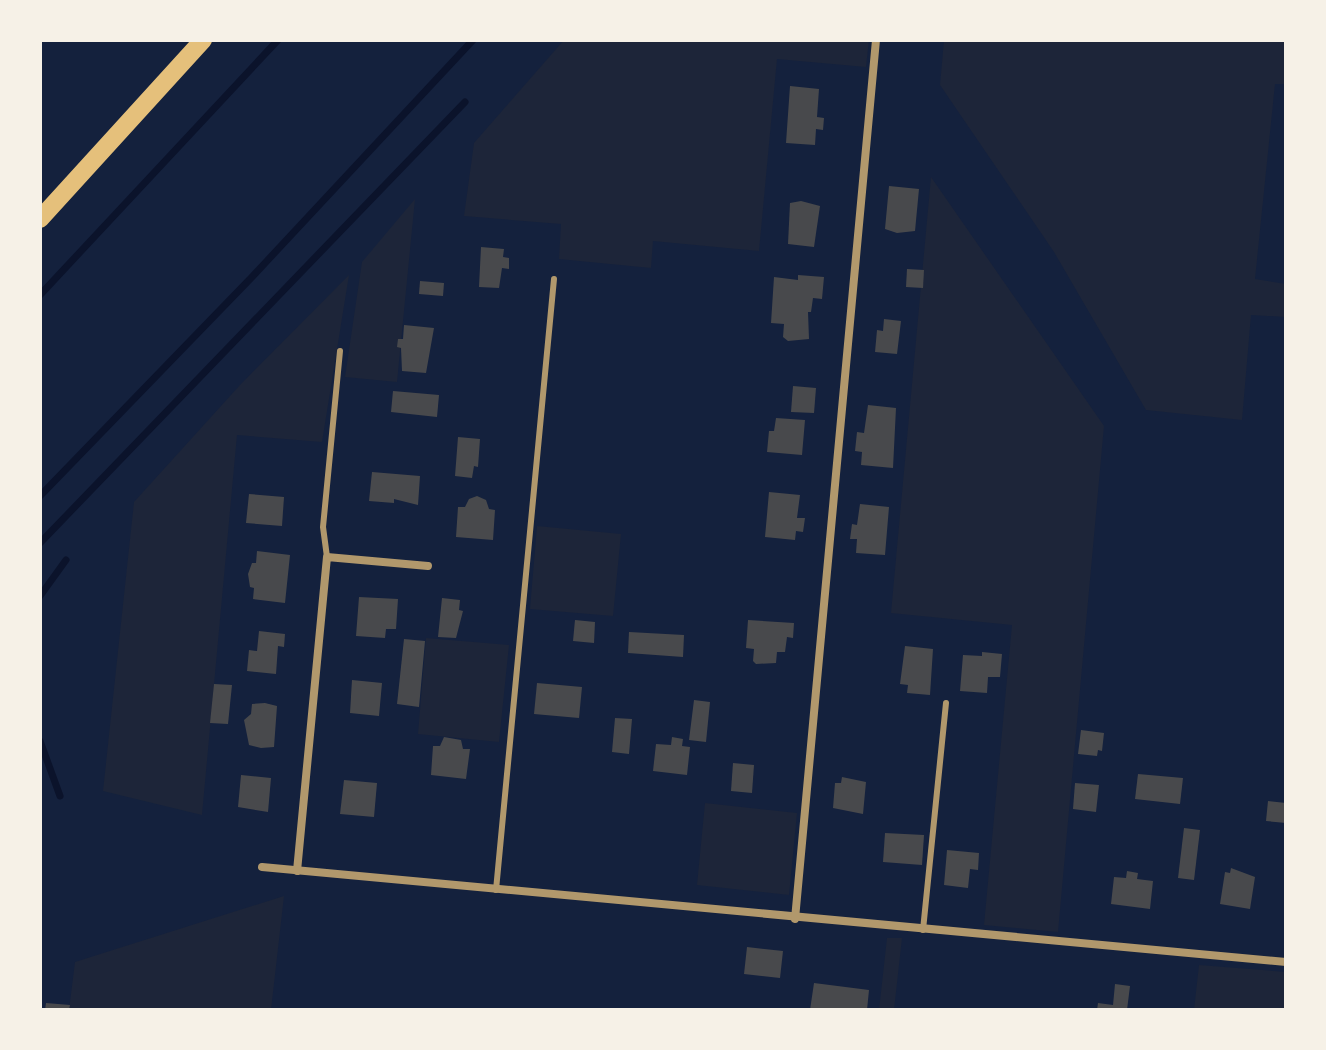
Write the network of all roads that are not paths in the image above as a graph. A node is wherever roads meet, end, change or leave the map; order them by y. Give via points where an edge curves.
1 (203, 40) edge
2 (876, 40) edge
3 (40, 219) edge
4 (554, 279) dead end
5 (340, 351) dead end
6 (327, 557) junction
7 (428, 566) dead end
8 (946, 703) dead end
9 (262, 867) dead end
10 (297, 871) junction
11 (496, 890) junction
12 (795, 919) junction
13 (923, 930) junction
14 (1286, 962) edge

1 - 3 highway
2 - 12 street
4 - 11 lane
5 - 6 lane via 323,527
6 - 7 street
6 - 10 street
8 - 13 lane
9 - 10 street
10 - 11 street
11 - 12 street
12 - 13 street
13 - 14 street

